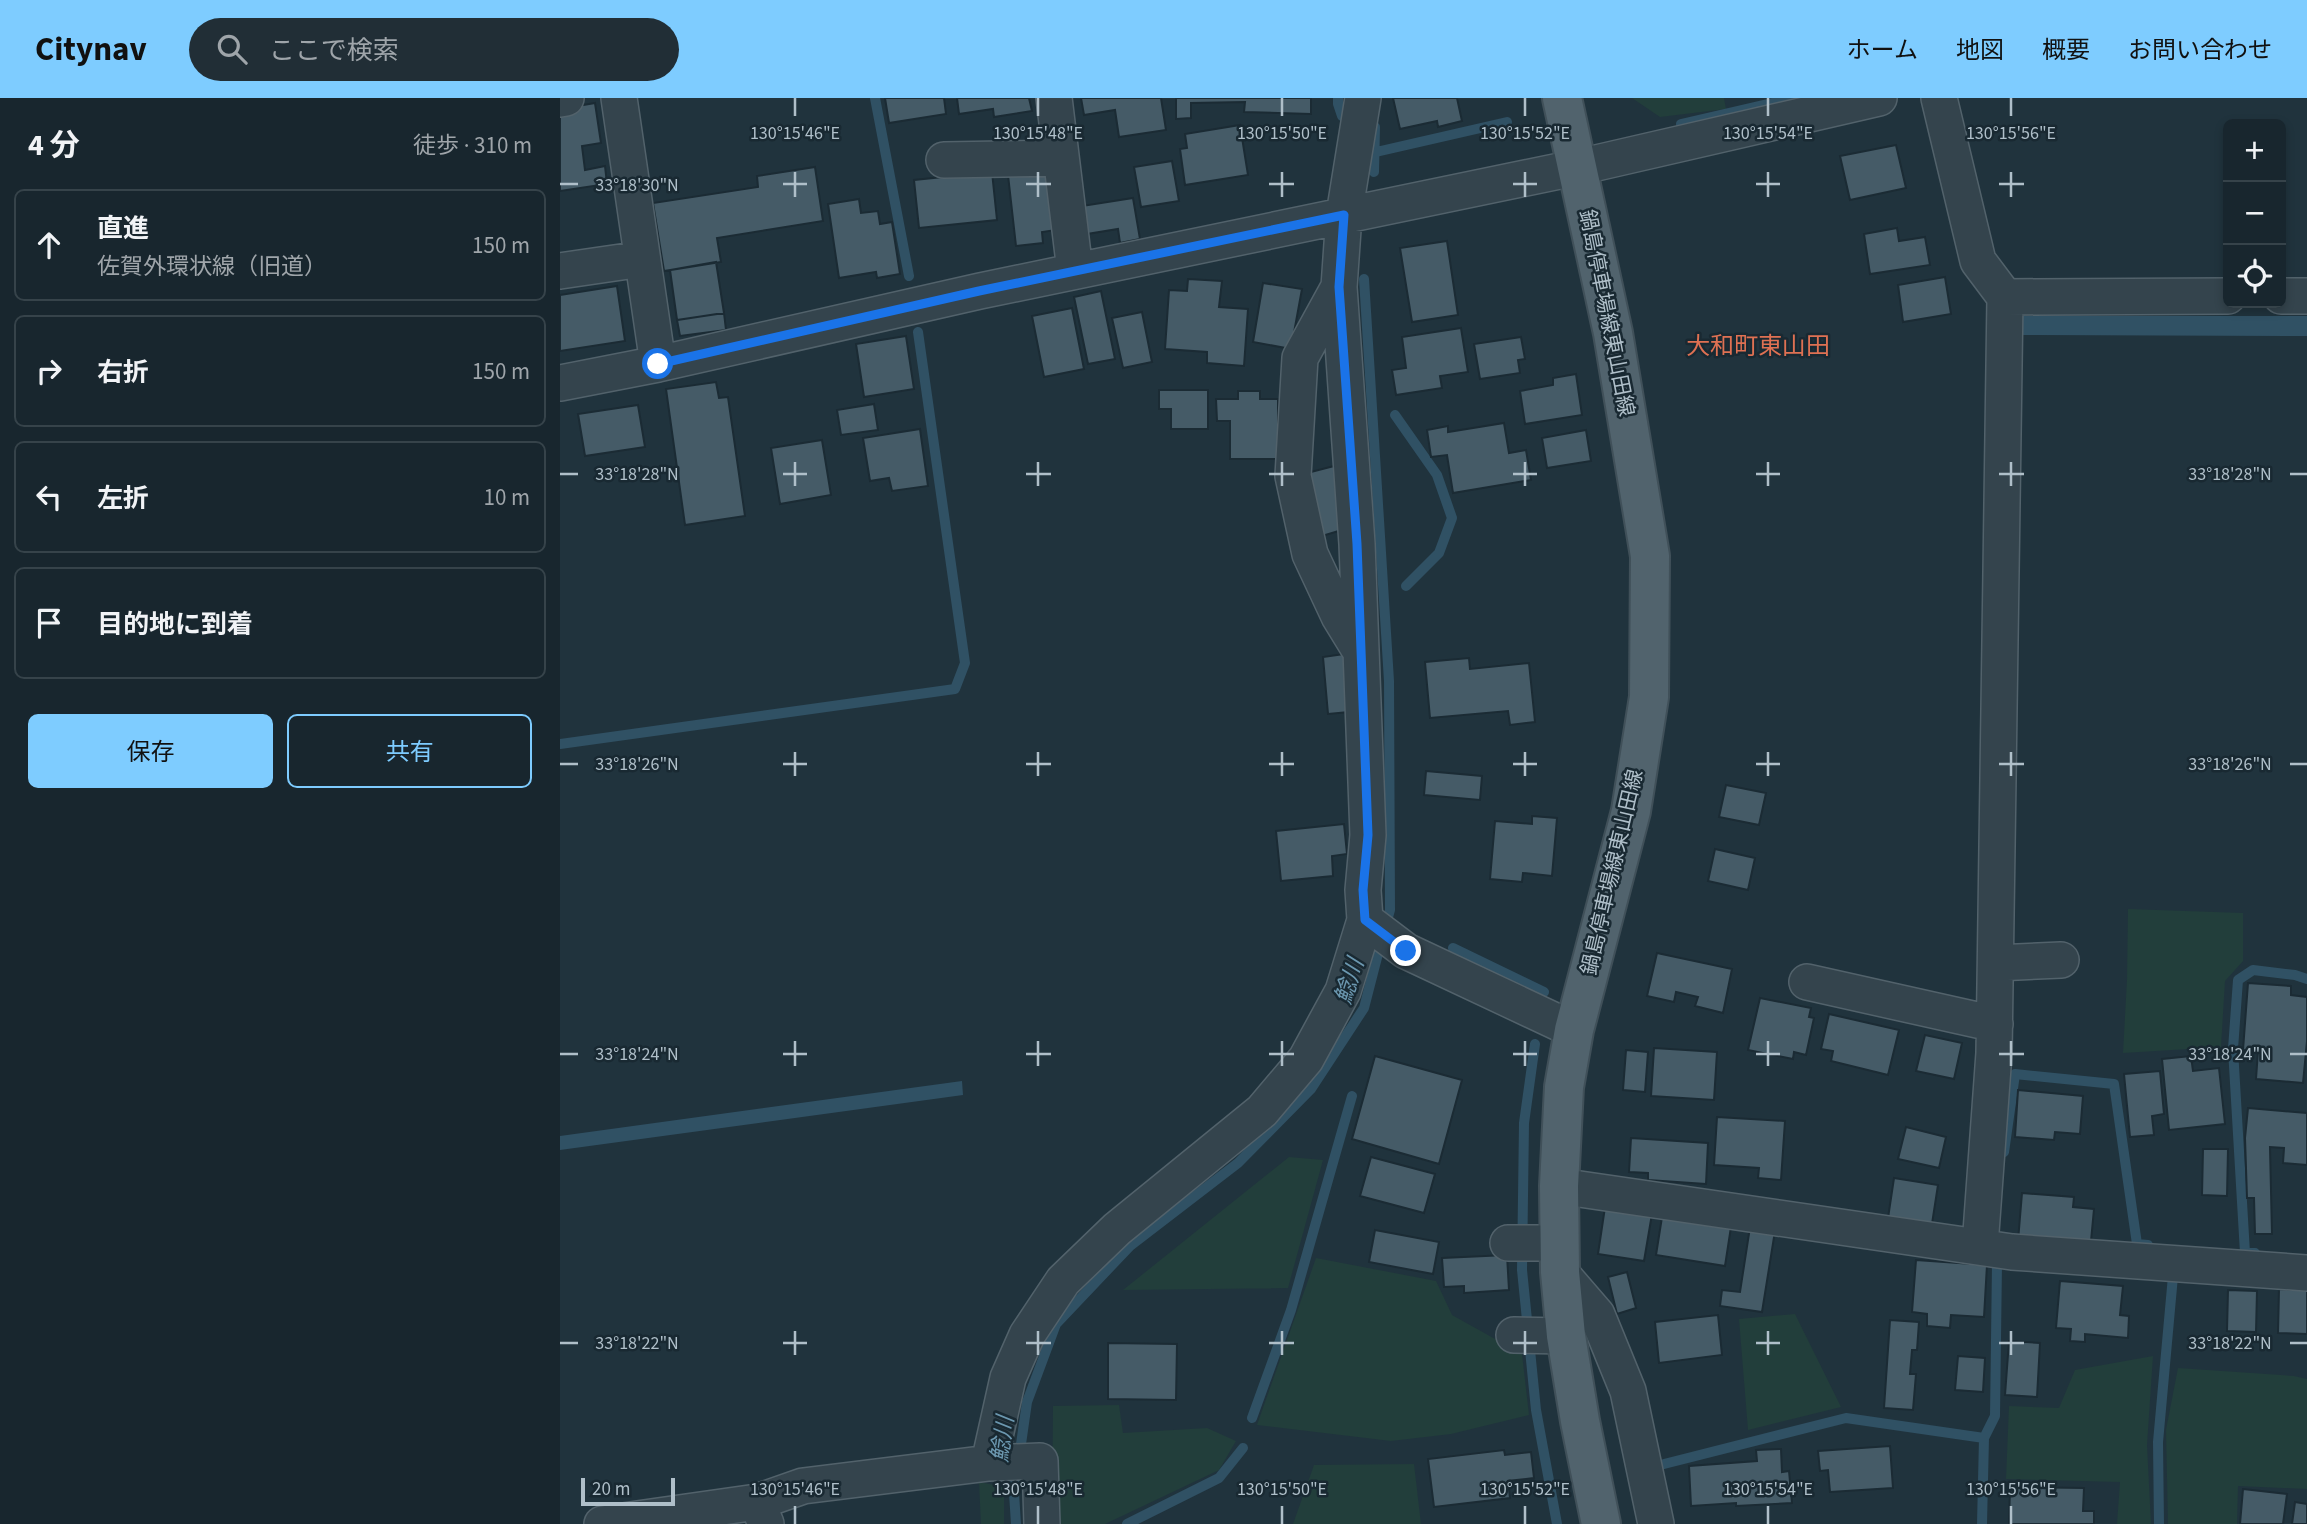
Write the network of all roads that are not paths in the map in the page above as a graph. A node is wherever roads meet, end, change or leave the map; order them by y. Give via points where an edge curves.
1 (566, 98) edge
2 (619, 98) edge
3 (1054, 98) edge
4 (1363, 98) edge
5 (1562, 98) edge
6 (1879, 98) edge
7 (1940, 98) edge
8 (560, 99) edge
9 (1061, 158) junction
10 (944, 160) dead end
11 (1579, 167) junction
12 (1344, 215) junction
13 (642, 259) junction
14 (560, 271) edge
15 (1075, 271) junction
16 (1339, 287) junction
17 (2223, 296) edge
18 (2286, 296) edge
19 (2307, 296) edge
20 (2005, 297) junction
21 (658, 364) junction
22 (560, 383) edge
23 (1361, 653) junction
24 (1365, 920) junction
25 (2061, 960) dead end
26 (1996, 963) junction
27 (1807, 982) dead end
28 (1995, 1024) junction
29 (1574, 1030) junction
30 (1559, 1186) junction
31 (1980, 1246) junction
32 (1540, 1250) junction
33 (2307, 1273) edge
34 (989, 1463) junction
35 (761, 1513) edge
36 (602, 1524) edge
37 (1042, 1524) edge
38 (1601, 1524) edge
39 (1656, 1524) edge

1 - 8 street
2 - 13 street
3 - 9 street
4 - 12 street
5 - 11 main road, 鍋島停車場線東山田線
6 - 11 street
7 - 20 street via 1978,261
9 - 10 street
9 - 15 street
11 - 12 street
11 - 29 main road, 鍋島停車場線東山田線 via 1614,333 1650,556 1648,697 1631,811
12 - 15 street
12 - 16 street
13 - 14 street
13 - 21 street
15 - 21 street
16 - 23 street
16 - 23 street via 1300,358 1293,476 1310,554
17 - 20 street
18 - 19 street
20 - 26 street
21 - 22 street
23 - 24 street via 1368,835
24 - 29 street via 1406,951
24 - 34 street via 1343,991 1306,1059 1262,1111 1116,1229 1063,1281 1027,1335 1007,1378
25 - 26 street
26 - 28 street
27 - 28 street
28 - 31 street
29 - 30 main road, 鍋島停車場線東山田線 via 1564,1087
30 - 31 street
30 - 32 main road, 鍋島停車場線東山田線
31 - 33 street
32 - 38 main road, 鍋島停車場線東山田線 via 1539,1336 1580,1422
32 - 39 street via 1597,1315 1628,1391
34 - 35 street via 803,1486
34 - 37 street via 1040,1461
35 - 36 street

